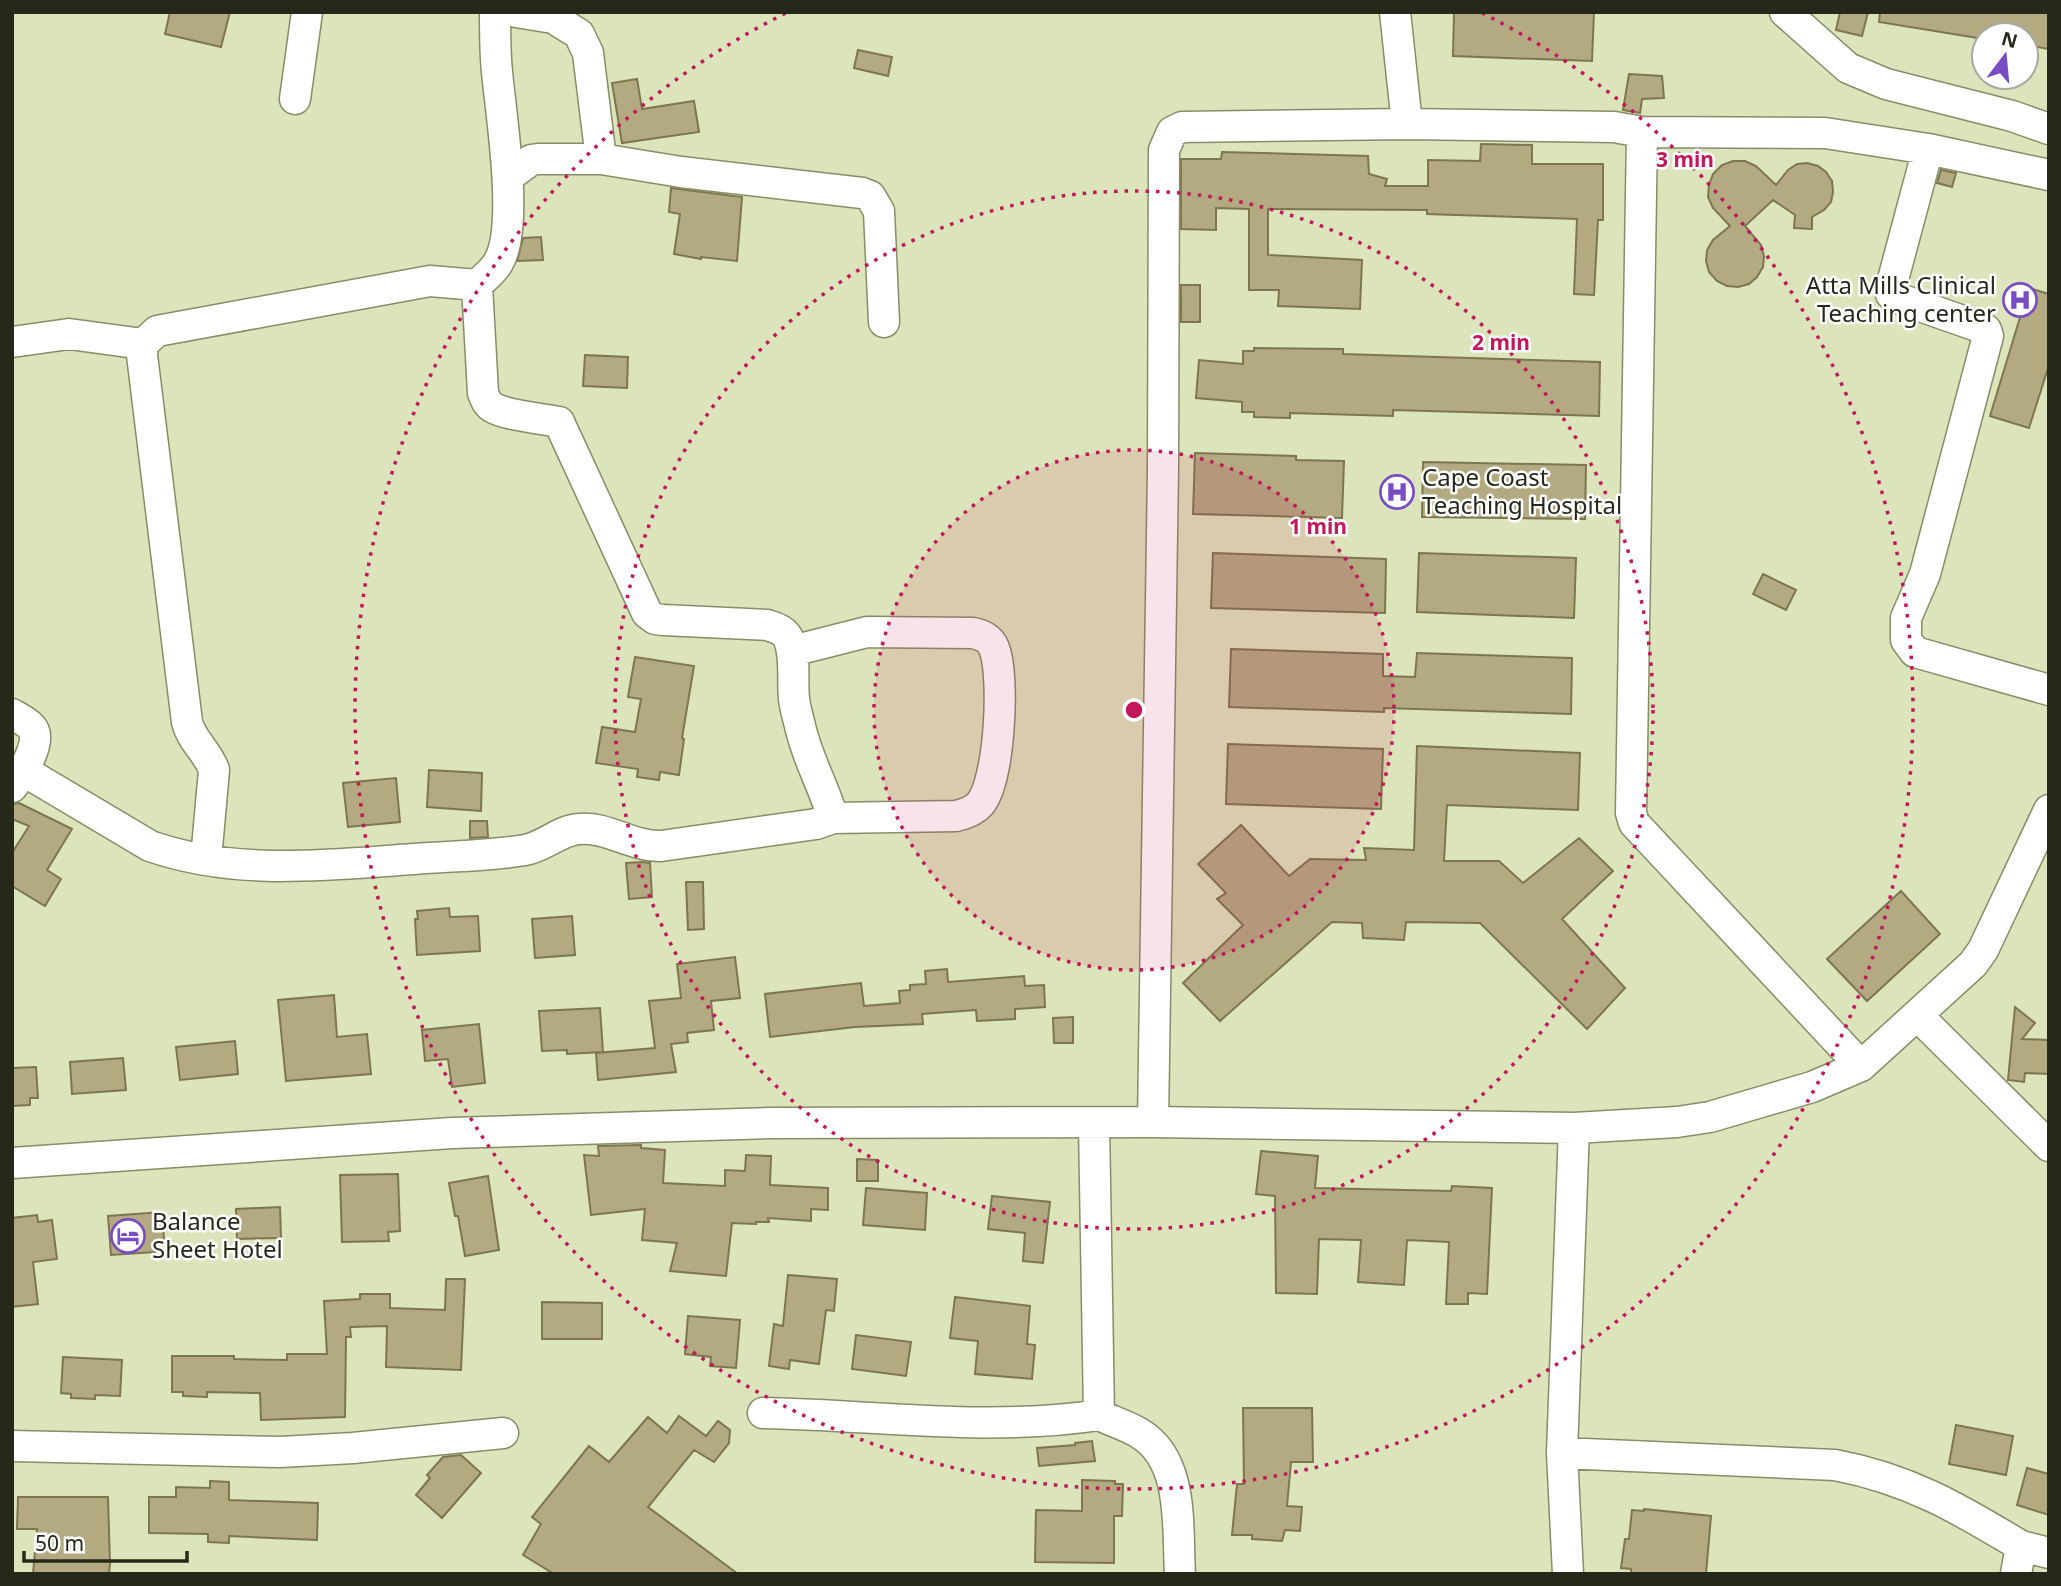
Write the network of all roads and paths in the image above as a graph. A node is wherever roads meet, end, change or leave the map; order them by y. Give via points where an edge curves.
1 (307, 12) edge
2 (495, 12) edge
3 (516, 12) edge
4 (1395, 12) edge
5 (1785, 12) edge
6 (295, 99) dead end
7 (2012, 116) junction
8 (1407, 124) junction
9 (2049, 129) edge
10 (1642, 132) junction
11 (1928, 149) junction
12 (601, 159) junction
13 (2000, 164) junction
14 (2049, 175) edge
15 (508, 177) junction
16 (477, 285) junction
17 (884, 322) dead end
18 (12, 342) edge
19 (143, 344) junction
20 (792, 651) junction
21 (2049, 690) edge
22 (12, 714) edge
23 (18, 779) edge
24 (2049, 810) edge
25 (833, 818) junction
26 (206, 859) junction
27 (1917, 1015) junction
28 (1861, 1066) junction
29 (1153, 1122) junction
30 (1094, 1123) junction
31 (1574, 1128) junction
32 (2049, 1146) edge
33 (12, 1163) edge
34 (762, 1413) dead end
35 (1099, 1415) junction
36 (503, 1433) dead end
37 (12, 1446) edge
38 (1562, 1453) junction
39 (2029, 1558) edge
40 (1180, 1574) edge
41 (1568, 1574) edge

1 - 6 street
2 - 15 street
3 - 12 street via 553,18 579,34 588,53
4 - 8 street
5 - 7 street via 1848,68 1886,83
7 - 9 street
7 - 13 street
8 - 10 street via 1615,127
8 - 29 street via 1182,127 1172,132 1164,150
10 - 11 street via 1809,132
10 - 28 street via 1630,813 1634,823
11 - 13 street
11 - 21 street via 1891,294 1980,327 1987,336 1925,573 1906,618 1906,640 1915,652
12 - 15 street via 538,159
12 - 17 street via 870,196 879,211
13 - 14 street
15 - 16 street via 504,248 494,270
16 - 19 street via 430,281 157,331
16 - 20 street via 486,401 502,411 559,422 647,612 663,620 768,625 788,636
18 - 19 street via 69,334
19 - 26 street via 187,722 214,770
20 - 25 street via 800,727
20 - 25 street via 867,632 973,633 993,645 997,659 999,744 980,805 956,816
22 - 23 street via 35,732 36,740
23 - 26 street via 150,846
24 - 27 street via 1983,950
25 - 26 street via 647,847 583,828 527,850 293,868
27 - 28 street
27 - 32 street
28 - 31 street via 1812,1087 1710,1117
29 - 30 street
29 - 31 street
30 - 33 street via 771,1123 466,1132
30 - 35 street
31 - 38 street
34 - 35 street via 1026,1422
35 - 40 street via 1140,1433 1167,1465 1175,1488
36 - 37 street via 280,1452
38 - 39 street via 1863,1470 1950,1503
38 - 41 street

